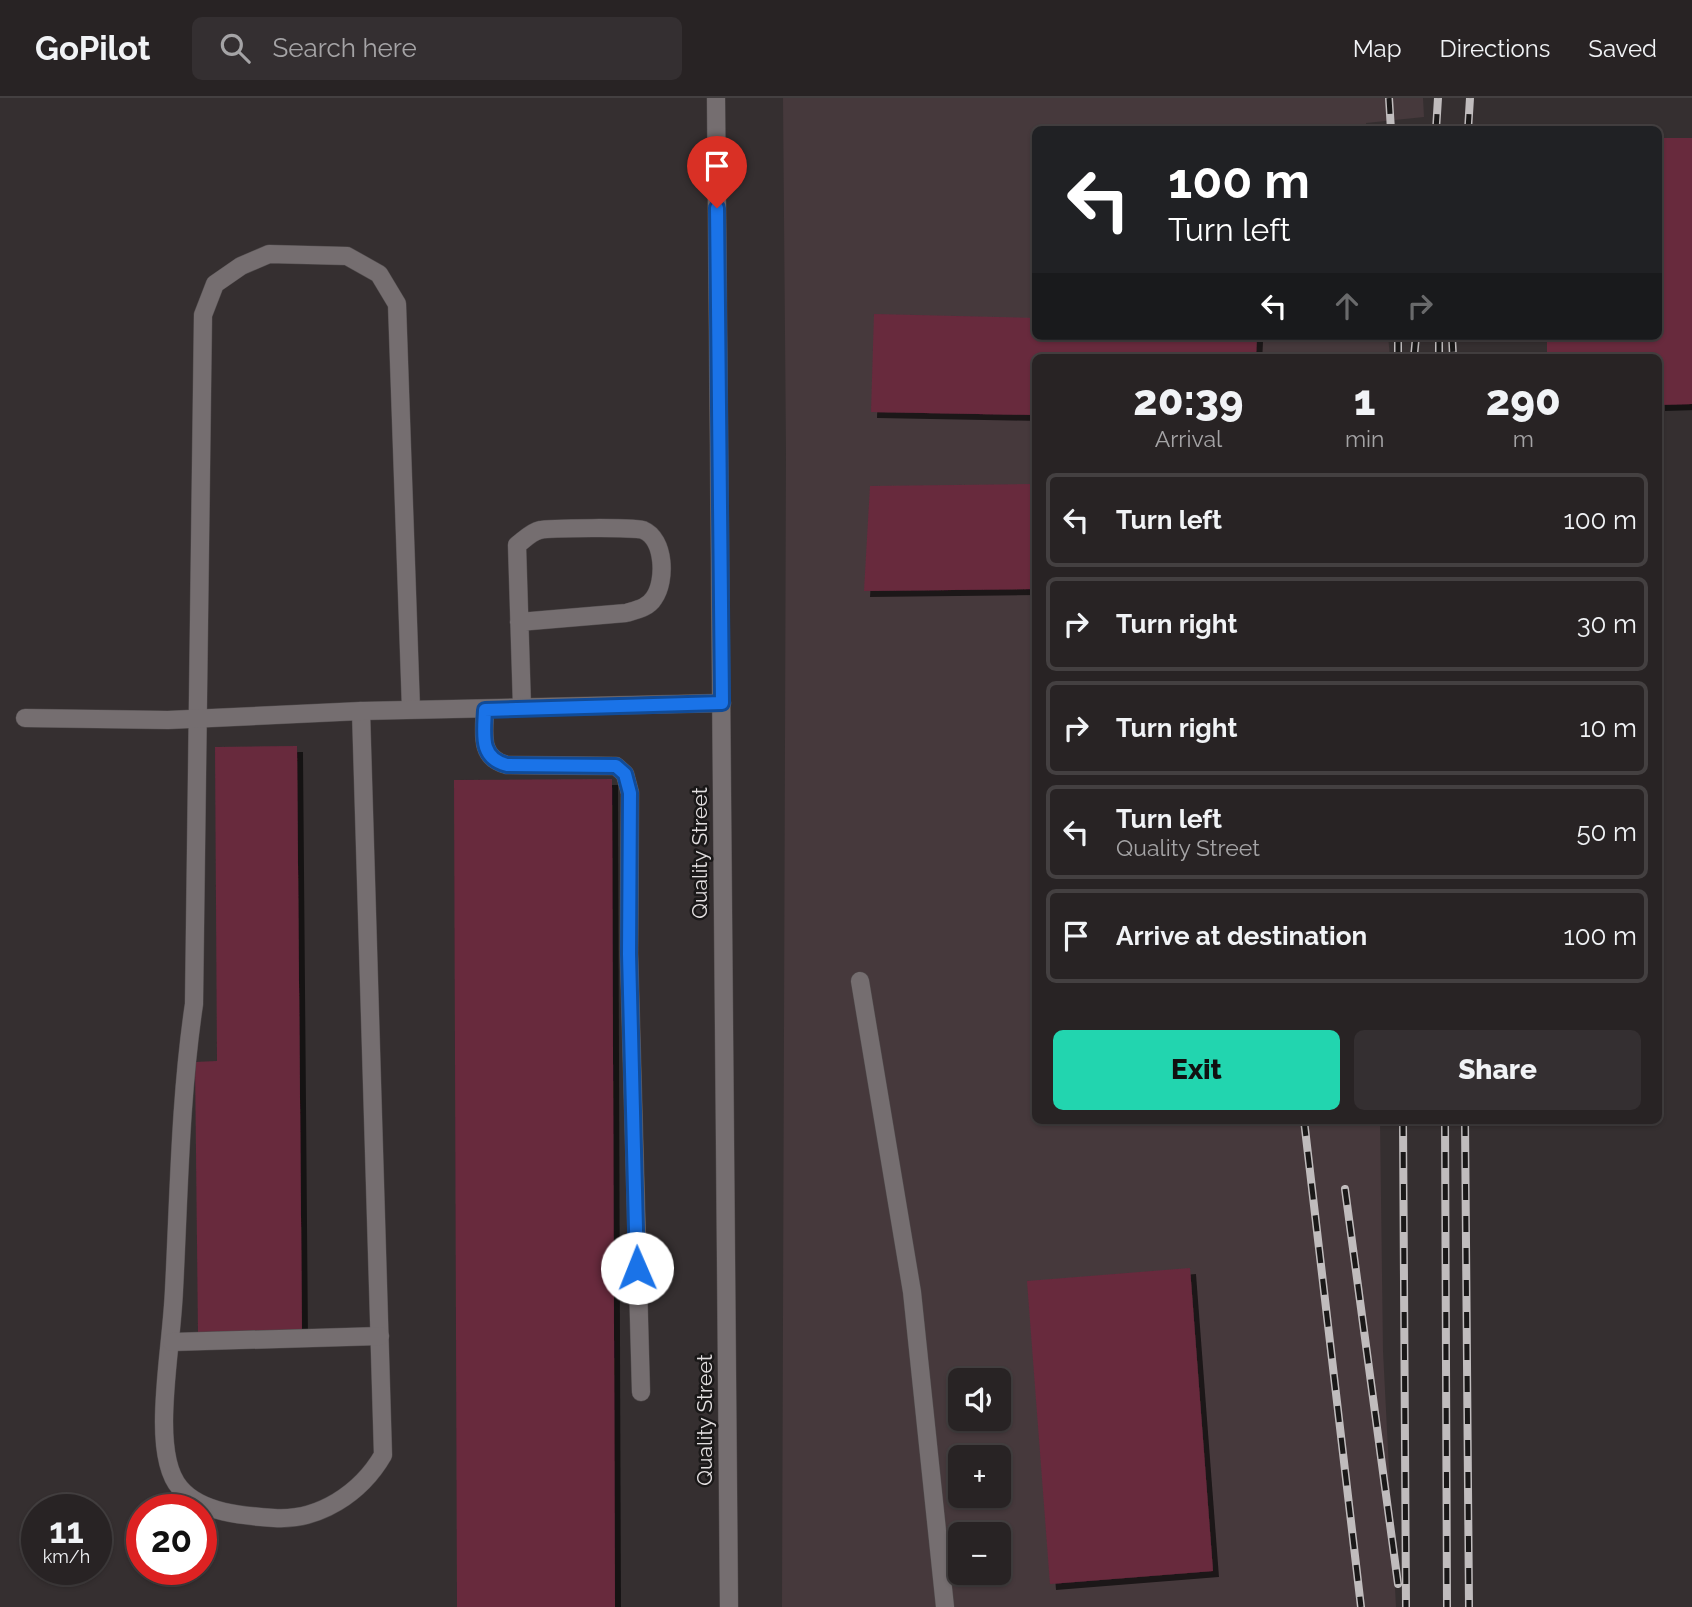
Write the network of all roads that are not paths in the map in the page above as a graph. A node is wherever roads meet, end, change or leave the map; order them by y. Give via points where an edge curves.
1 (716, 98) edge
2 (519, 622) junction
3 (722, 703) junction
4 (522, 707) junction
5 (411, 709) junction
6 (485, 710) junction
7 (361, 711) junction
8 (25, 718) dead end
9 (199, 718) junction
10 (860, 981) dead end
11 (380, 1336) junction
12 (172, 1342) junction
13 (641, 1392) dead end
14 (729, 1607) edge
15 (945, 1607) edge

1 - 3 street, Quality Street
2 - 2 street via 517,545 530,535 540,530 643,529 658,542 659,590 642,608
2 - 4 street
3 - 4 street
3 - 14 street, Quality Street
4 - 6 street
5 - 6 street
5 - 7 street
5 - 9 street via 397,304 379,274 347,256 269,254 215,284 202,315
6 - 13 street via 484,741 494,762 616,766 625,774 630,793 629,954
7 - 9 street
7 - 11 street
8 - 9 street
9 - 12 street via 194,1004 185,1061
10 - 15 street via 912,1292
11 - 12 street
11 - 12 street via 383,1455 372,1473 336,1503 305,1516 282,1518 228,1513 180,1489 165,1448

